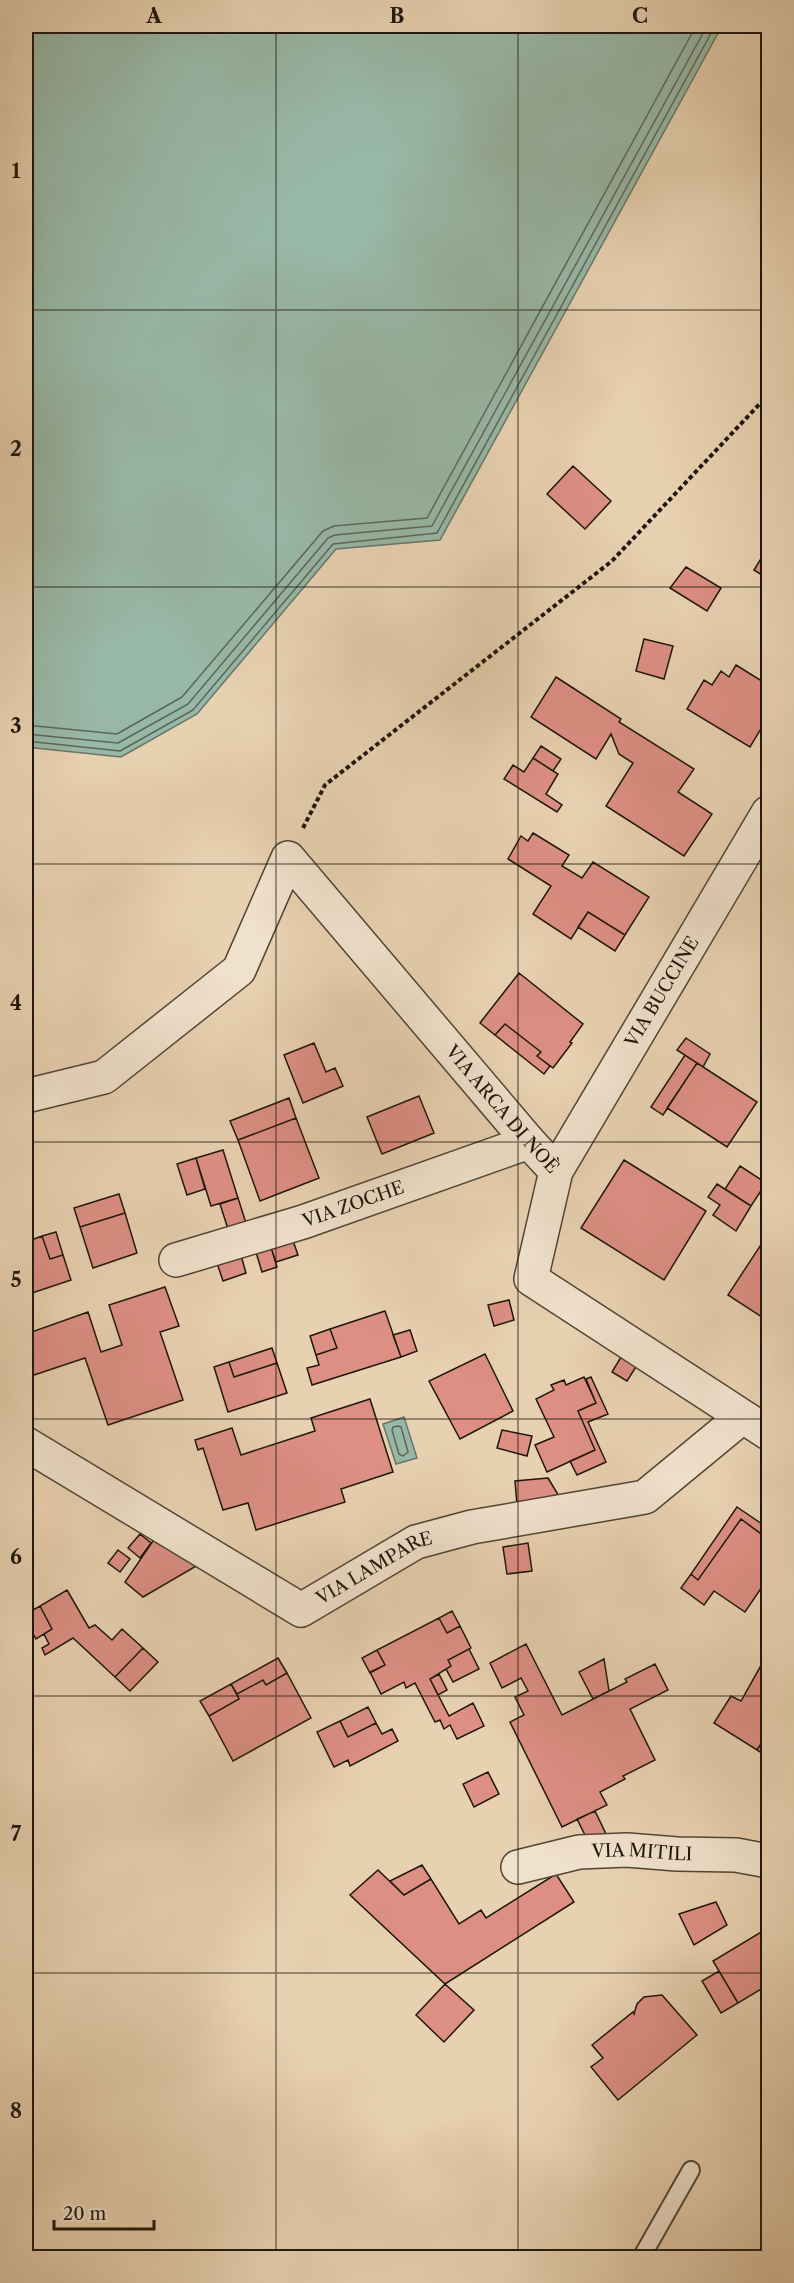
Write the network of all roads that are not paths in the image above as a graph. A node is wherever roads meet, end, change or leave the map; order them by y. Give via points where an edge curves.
1 (768, 813) edge
2 (26, 1096) edge
3 (529, 1142) junction
4 (556, 1171) junction
5 (176, 1260) dead end
6 (755, 1425) edge
7 (26, 1444) edge
8 (768, 1861) edge
9 (518, 1867) dead end
10 (691, 2170) dead end
11 (641, 2258) edge

1 - 4 street, VIA BUCCINE
2 - 3 street, VIA ARCA DI NOÈ via 105,1077 239,970 288,858
3 - 4 street, VIA ARCA DI NOÈ
3 - 5 street, VIA ZOCHE via 303,1222
4 - 6 street, VIA ARCA DI NOÈ via 531,1279
6 - 7 street, VIA LAMPARE via 645,1497 472,1527 416,1542 301,1610
8 - 9 street, VIA MITILI via 736,1855 627,1850 579,1852
10 - 11 lane

